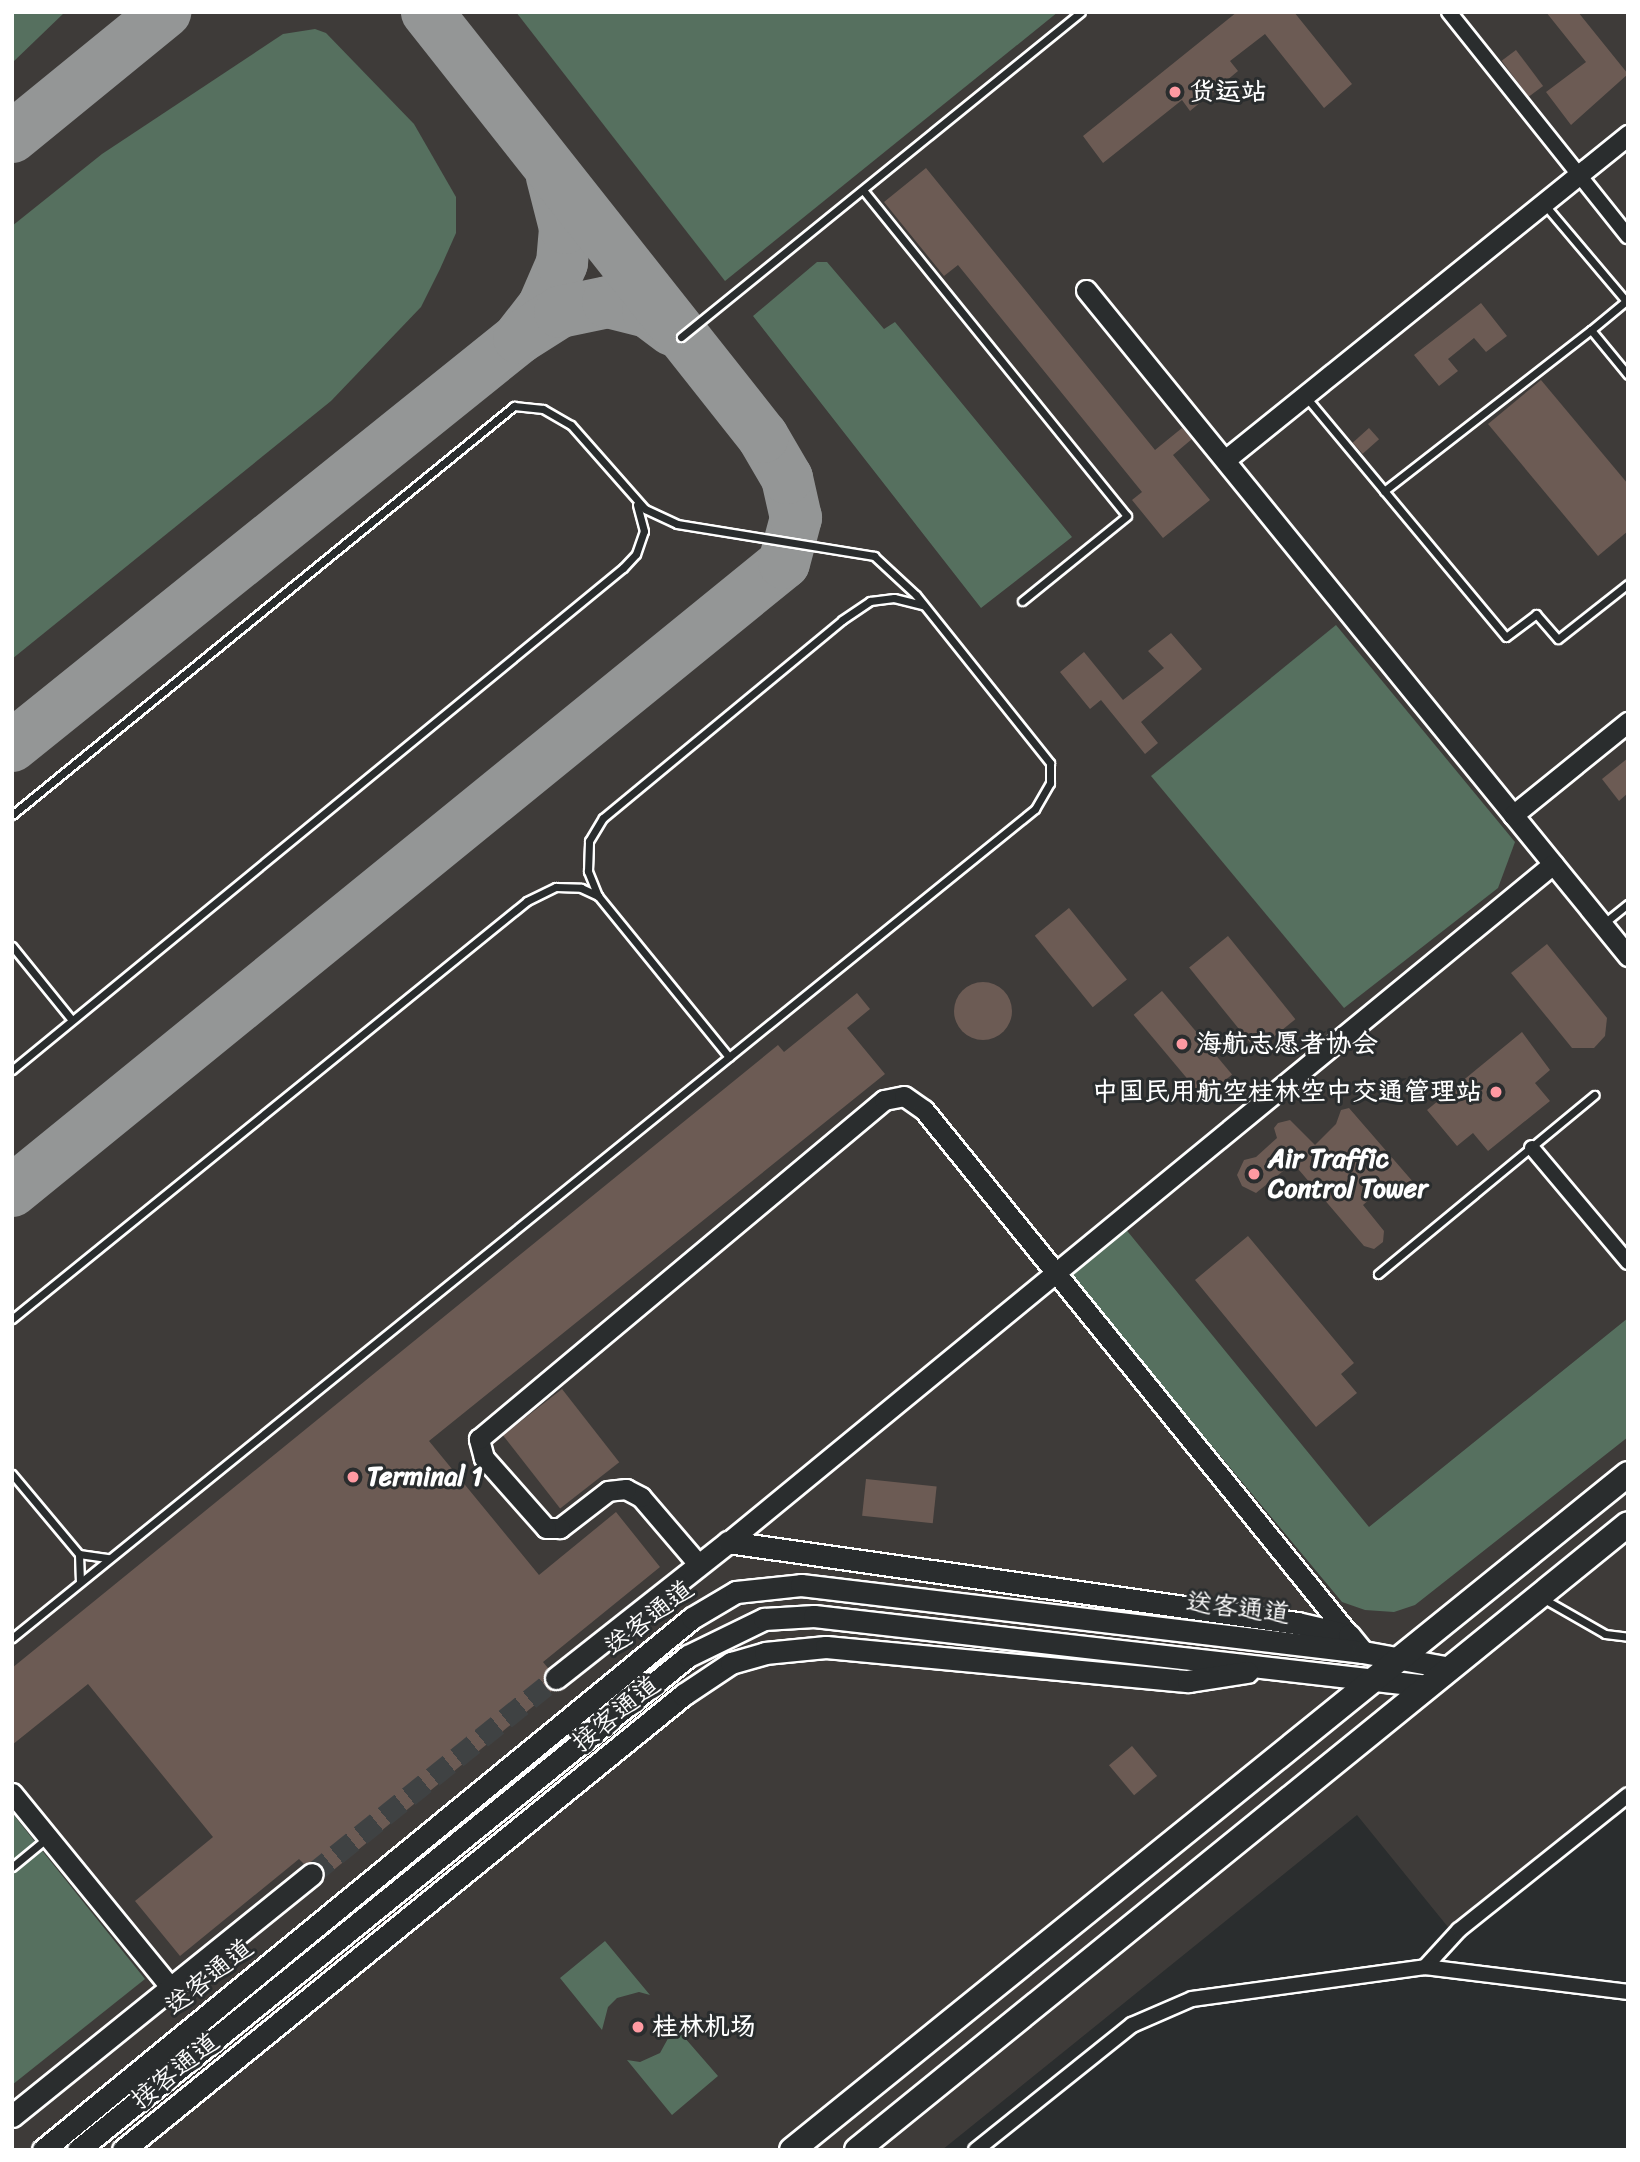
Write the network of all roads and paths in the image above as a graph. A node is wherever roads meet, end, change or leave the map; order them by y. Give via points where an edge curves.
1 (1081, 12) edge
2 (1449, 12) edge
3 (1628, 135) edge
4 (1578, 175) junction
5 (863, 190) junction
6 (1543, 203) junction
7 (1628, 236) edge
8 (1086, 290) dead end
9 (1591, 330) junction
10 (681, 337) dead end
11 (1628, 375) edge
12 (1305, 395) junction
13 (1224, 460) junction
14 (1384, 491) junction
15 (629, 492) junction
16 (1628, 584) edge
17 (1022, 601) dead end
18 (924, 606) junction
19 (1628, 722) edge
20 (12, 815) edge
21 (1513, 815) junction
22 (1553, 864) junction
23 (598, 896) junction
24 (1628, 904) edge
25 (1602, 925) junction
26 (12, 946) edge
27 (1628, 956) edge
28 (72, 1020) junction
29 (729, 1057) junction
30 (12, 1070) edge
31 (1594, 1095) dead end
32 (1532, 1148) junction
33 (1628, 1262) edge
34 (1055, 1274) junction
35 (1378, 1274) dead end
36 (12, 1319) edge
37 (12, 1474) edge
38 (1628, 1474) edge
39 (1628, 1524) edge
40 (728, 1542) junction
41 (79, 1554) junction
42 (110, 1558) junction
43 (699, 1565) junction
44 (80, 1582) junction
45 (1541, 1597) junction
46 (1349, 1635) junction
47 (12, 1637) edge
48 (1628, 1637) edge
49 (1363, 1652) junction
50 (1399, 1658) junction
51 (1450, 1668) junction
52 (1263, 1669) junction
53 (556, 1678) tunnel mouth
54 (1372, 1683) junction
55 (1428, 1686) junction
56 (12, 1793) edge
57 (1628, 1795) edge
58 (49, 1837) junction
59 (12, 1867) edge
60 (312, 1874) tunnel mouth
61 (1425, 1967) junction
62 (172, 1989) junction
63 (1628, 1992) edge
64 (12, 2116) edge
65 (43, 2150) edge
66 (78, 2150) edge
67 (122, 2150) edge
68 (792, 2150) edge
69 (856, 2150) edge
70 (976, 2150) edge

1 - 5 lane
2 - 4 street
3 - 4 street
4 - 6 street
4 - 7 street
5 - 10 lane
5 - 17 lane via 1127,516
6 - 9 lane via 1626,301
6 - 12 street
8 - 13 street
9 - 11 lane
9 - 14 lane
12 - 13 street
12 - 14 lane
13 - 21 street
14 - 16 lane via 1506,637 1536,614 1558,639
15 - 18 lane via 645,509 677,524 874,556
15 - 20 lane via 571,425 543,409 514,406
15 - 28 lane via 642,513 643,531 636,554 623,568
18 - 23 lane via 894,598 870,601 603,818 589,841 588,872
18 - 29 lane via 1038,744 1050,763 1050,783 1035,809
19 - 21 street
21 - 22 street
22 - 25 street
22 - 34 street
23 - 29 lane
23 - 36 lane via 581,888 556,887 527,901
24 - 25 lane
25 - 27 street
26 - 28 lane
28 - 30 lane
29 - 42 lane
31 - 32 lane
32 - 33 street
32 - 35 lane
34 - 40 street
34 - 43 street via 915,1101 891,1097 480,1437 484,1458 546,1528 560,1528 611,1490 626,1489 641,1497
34 - 46 street
37 - 41 lane
38 - 50 highway
39 - 45 highway
40 - 43 main road
40 - 46 main road via 1297,1623
41 - 42 lane
41 - 44 lane
42 - 44 lane
43 - 53 main road
44 - 47 lane
45 - 48 lane via 1605,1634
45 - 51 highway
46 - 49 main road
49 - 50 main road, 送客通道
49 - 65 main road, 送客通道 via 1005,1607 782,1585 736,1592 707,1606
50 - 51 main road, 送客通道
50 - 54 highway
51 - 55 highway
52 - 54 main road, 送客通道
52 - 66 main road, 送客通道 via 814,1616 764,1619 725,1634 688,1656
52 - 67 main road, 接客通道 via 1188,1681 826,1647 765,1653 732,1663 683,1695
54 - 55 main road, 送客通道
54 - 68 highway
55 - 69 highway
56 - 58 street
57 - 61 street via 1460,1930
58 - 59 lane
58 - 62 street
60 - 62 main road
61 - 63 street
61 - 70 street via 1192,1999 1132,2025
62 - 64 main road

